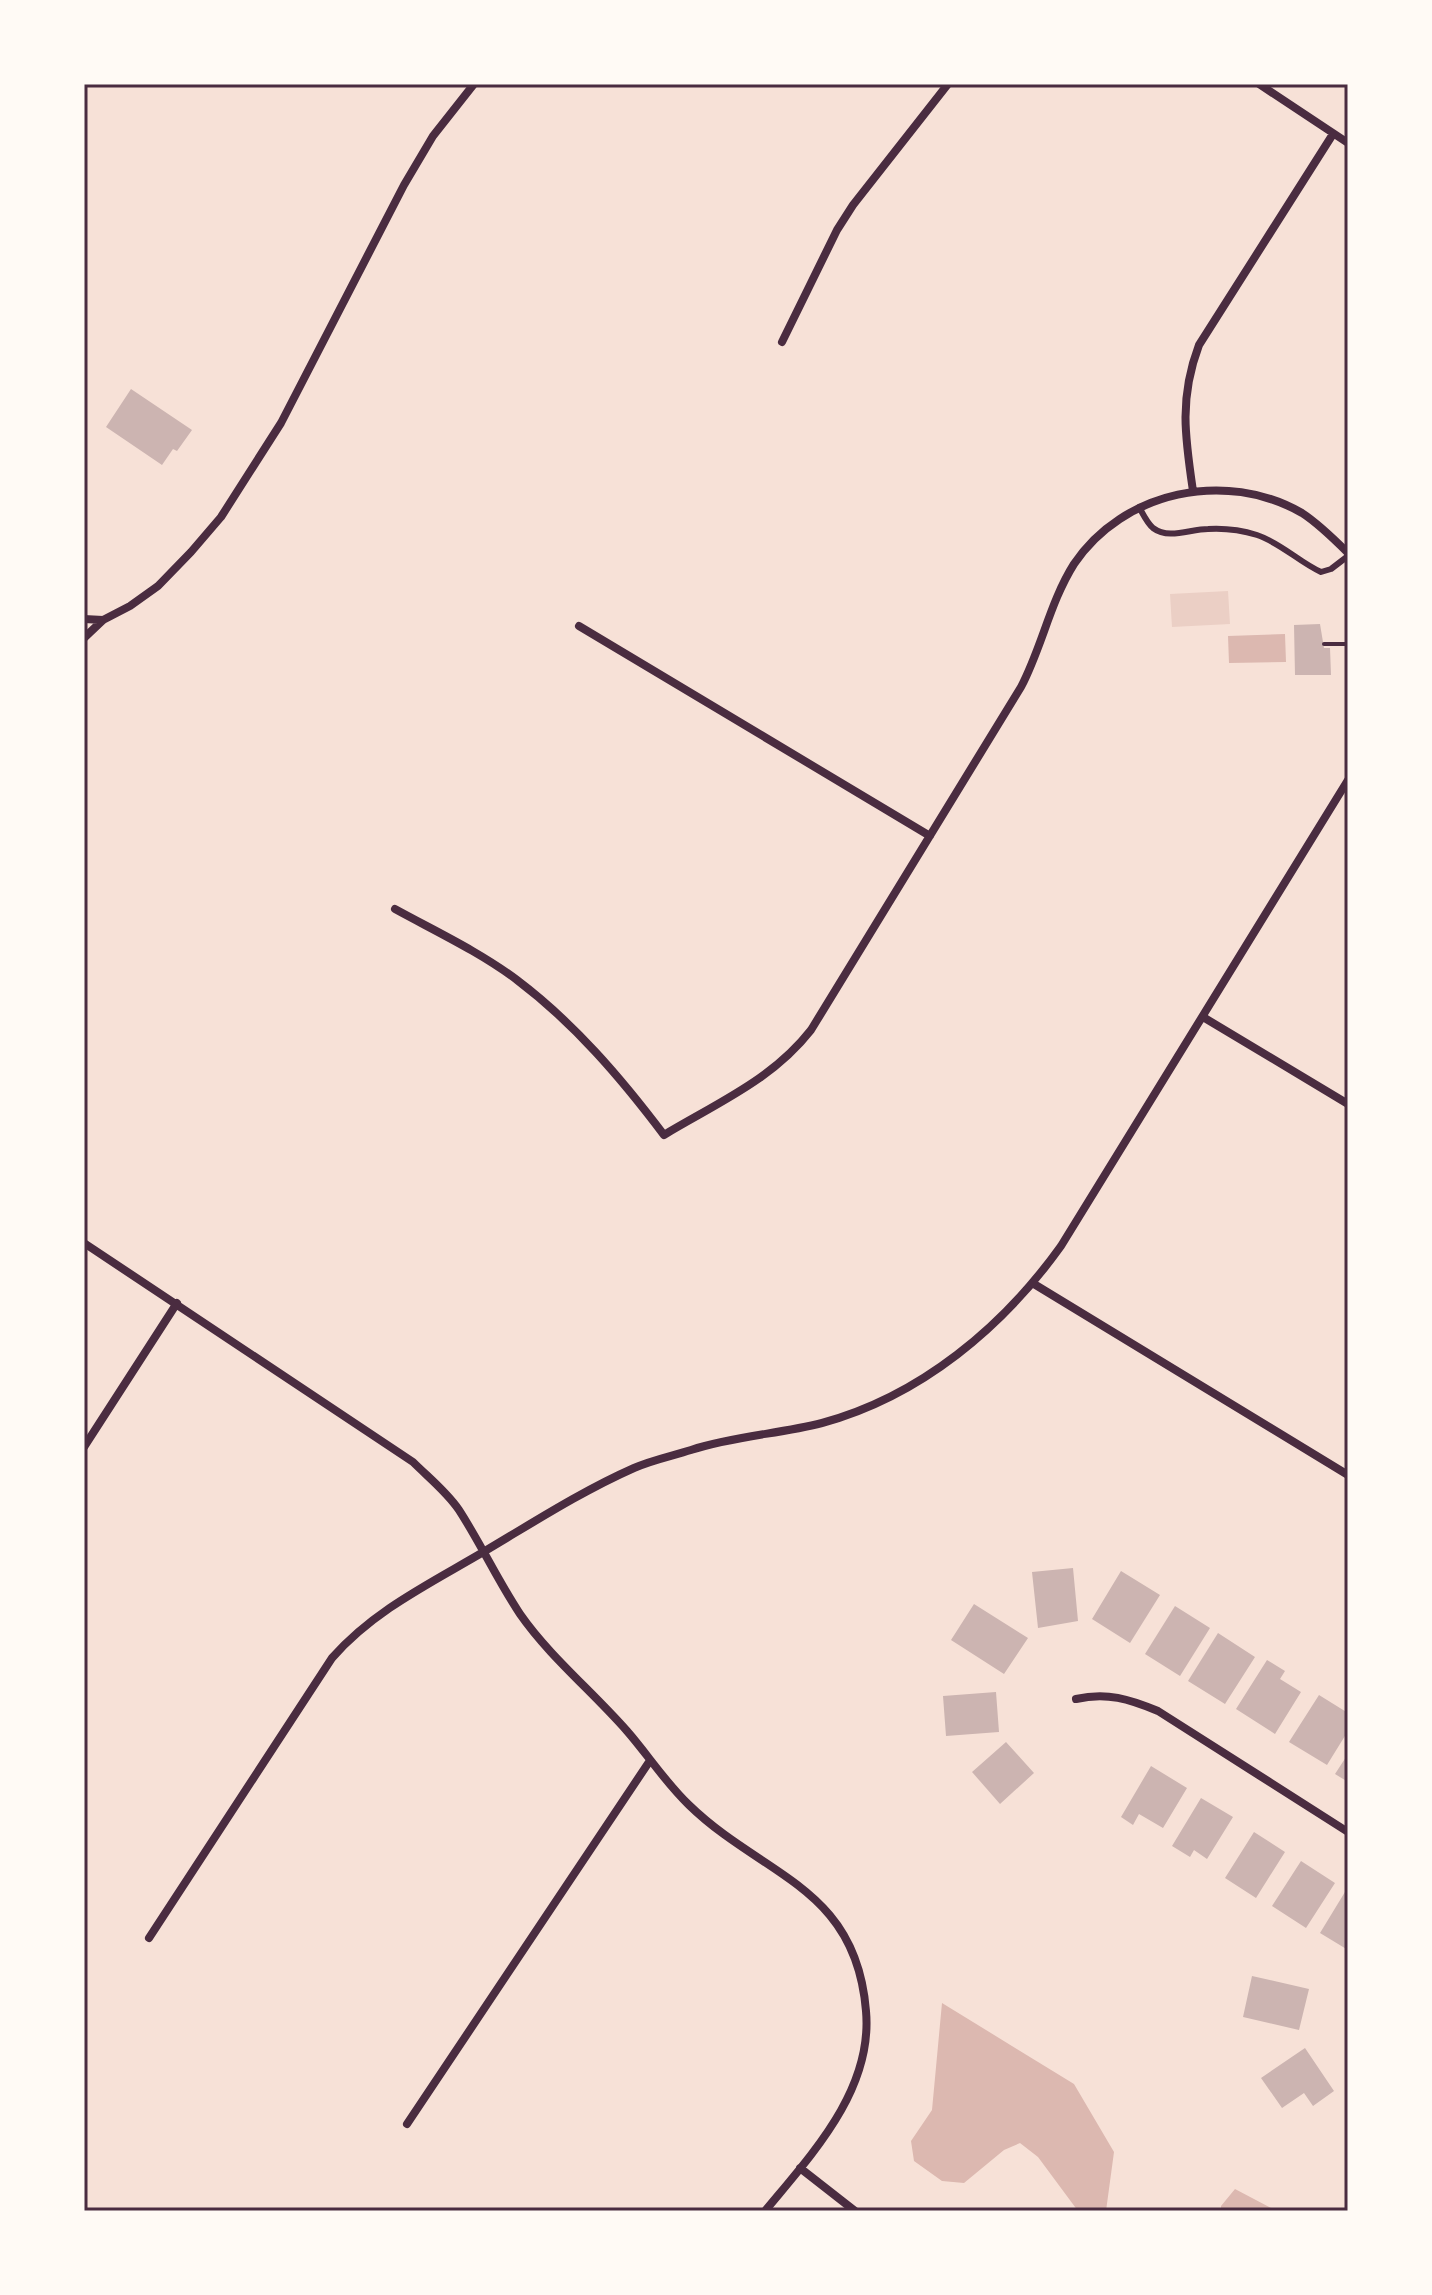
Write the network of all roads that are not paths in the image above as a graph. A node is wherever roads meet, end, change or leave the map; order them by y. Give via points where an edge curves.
1 (474, 84) edge
2 (948, 84) edge
3 (1259, 84) edge
4 (1333, 134) junction
5 (1348, 143) edge
6 (782, 342) dead end
7 (1193, 491) junction
8 (1139, 507) junction
9 (1348, 554) edge
10 (84, 619) edge
11 (103, 620) junction
12 (579, 626) dead end
13 (84, 638) edge
14 (1348, 780) edge
15 (930, 836) junction
16 (395, 909) dead end
17 (1203, 1017) junction
18 (1348, 1104) edge
19 (84, 1243) edge
20 (1034, 1284) junction
21 (177, 1303) junction
22 (84, 1447) edge
23 (1348, 1475) edge
24 (484, 1552) junction
25 (1076, 1699) dead end
26 (649, 1762) junction
27 (1348, 1832) edge
28 (149, 1938) dead end
29 (407, 2124) dead end
30 (800, 2168) junction
31 (765, 2211) edge
32 (855, 2211) edge

1 - 11 street via 433,136 404,185 287,411 221,517 158,586
2 - 6 street via 853,205
3 - 4 street
4 - 5 street
4 - 7 street via 1199,345 1184,403
7 - 8 street
7 - 9 street via 1221,490 1275,501 1302,513
8 - 9 lane via 1151,527 1163,533 1234,529 1260,536 1321,572
8 - 15 street via 1092,542 1075,563 1058,592 1021,687
10 - 11 street
11 - 13 street
12 - 15 street
14 - 17 street
15 - 16 street via 796,1050 749,1088 664,1135 631,1091 549,1006 515,978
17 - 18 street
17 - 20 street
19 - 21 street
20 - 23 street
20 - 24 street via 940,1368 894,1395 826,1422 697,1448 635,1468
21 - 22 street
21 - 24 street via 413,1462 457,1507
24 - 26 street via 535,1634 628,1732
24 - 28 street via 390,1607 340,1649
25 - 27 street via 1116,1696 1158,1711
26 - 29 street
26 - 30 street via 714,1826 813,1896 853,1952 867,2012 857,2077 844,2108
30 - 31 street
30 - 32 street

